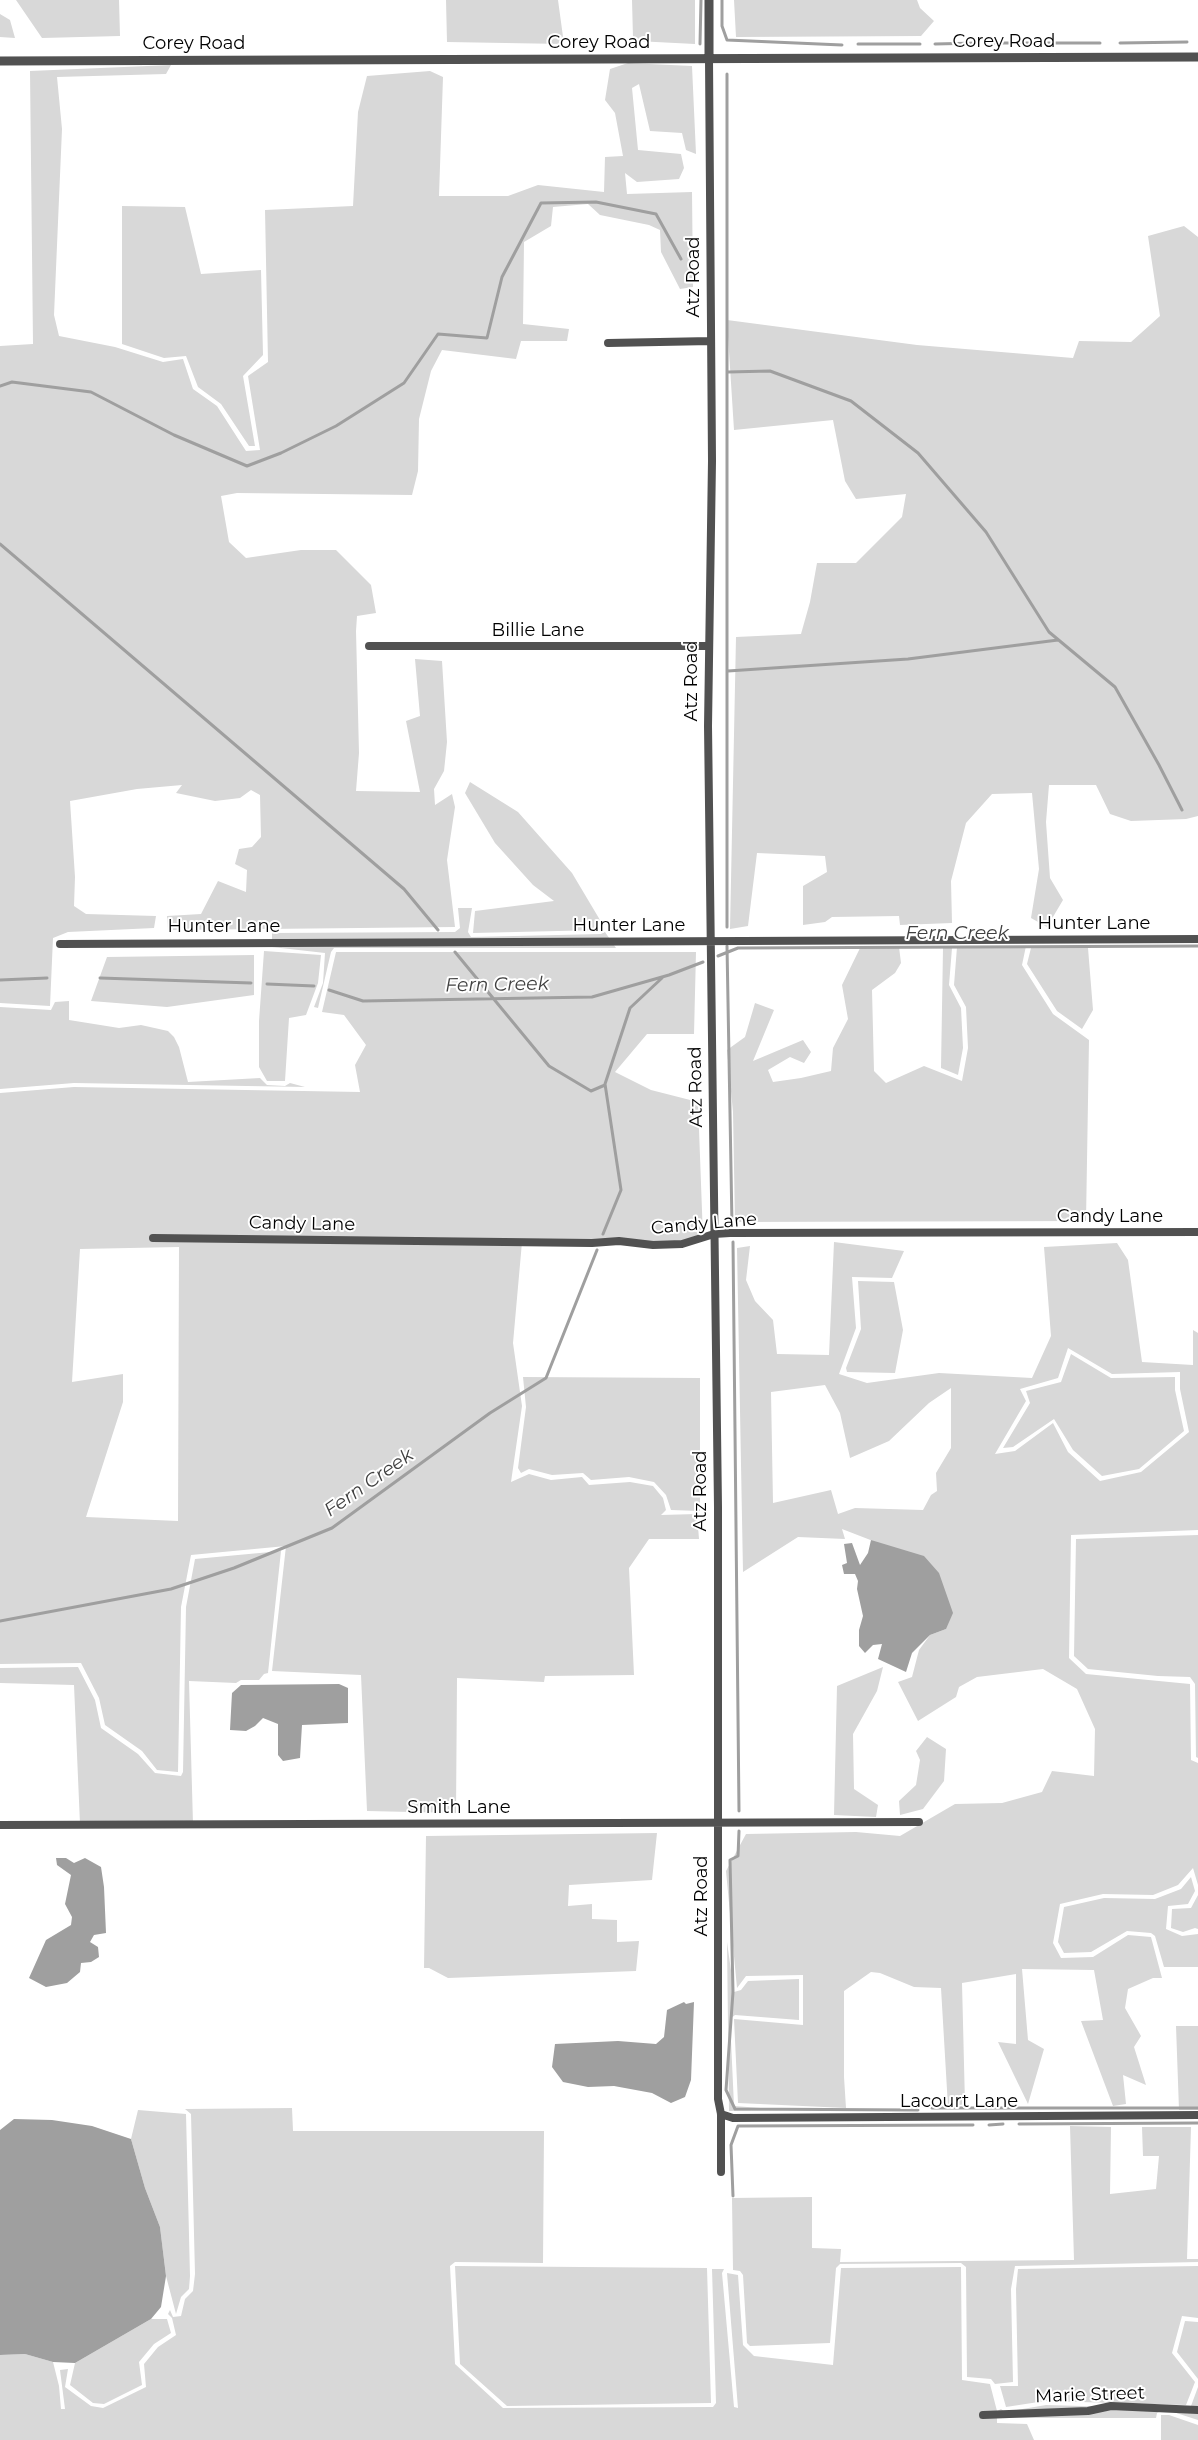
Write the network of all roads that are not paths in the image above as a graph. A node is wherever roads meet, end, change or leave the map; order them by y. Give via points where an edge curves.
1 (709, 0) edge
2 (1198, 57) edge
3 (709, 59) junction
4 (0, 61) edge
5 (710, 342) junction
6 (608, 343) dead end
7 (369, 646) dead end
8 (708, 646) junction
9 (1198, 939) edge
10 (710, 941) junction
11 (60, 944) dead end
12 (1198, 1232) edge
13 (714, 1234) junction
14 (153, 1238) dead end
15 (919, 1822) dead end
16 (718, 1823) junction
17 (0, 1825) edge
18 (721, 2114) junction
19 (1198, 2115) edge
20 (721, 2172) dead end
21 (1198, 2410) edge
22 (983, 2415) dead end

1 - 3 street, Atz Road
2 - 3 street, Corey Road
3 - 4 street, Corey Road
3 - 5 street, Atz Road
5 - 6 street
5 - 8 street, Atz Road via 712,461
7 - 8 street, Billie Lane
8 - 10 street, Atz Road
9 - 10 street, Hunter Lane
10 - 11 street, Hunter Lane
10 - 13 street, Atz Road
12 - 13 street, Candy Lane
13 - 14 street, Candy Lane via 682,1244 653,1245 619,1241
13 - 16 street, Atz Road
15 - 16 street, Smith Lane
16 - 17 street, Smith Lane
16 - 18 street, Atz Road via 718,2099
18 - 19 street, Lacourt Lane via 733,2118
18 - 20 street, Atz Road
21 - 22 street, Marie Street via 1111,2406 1088,2411

